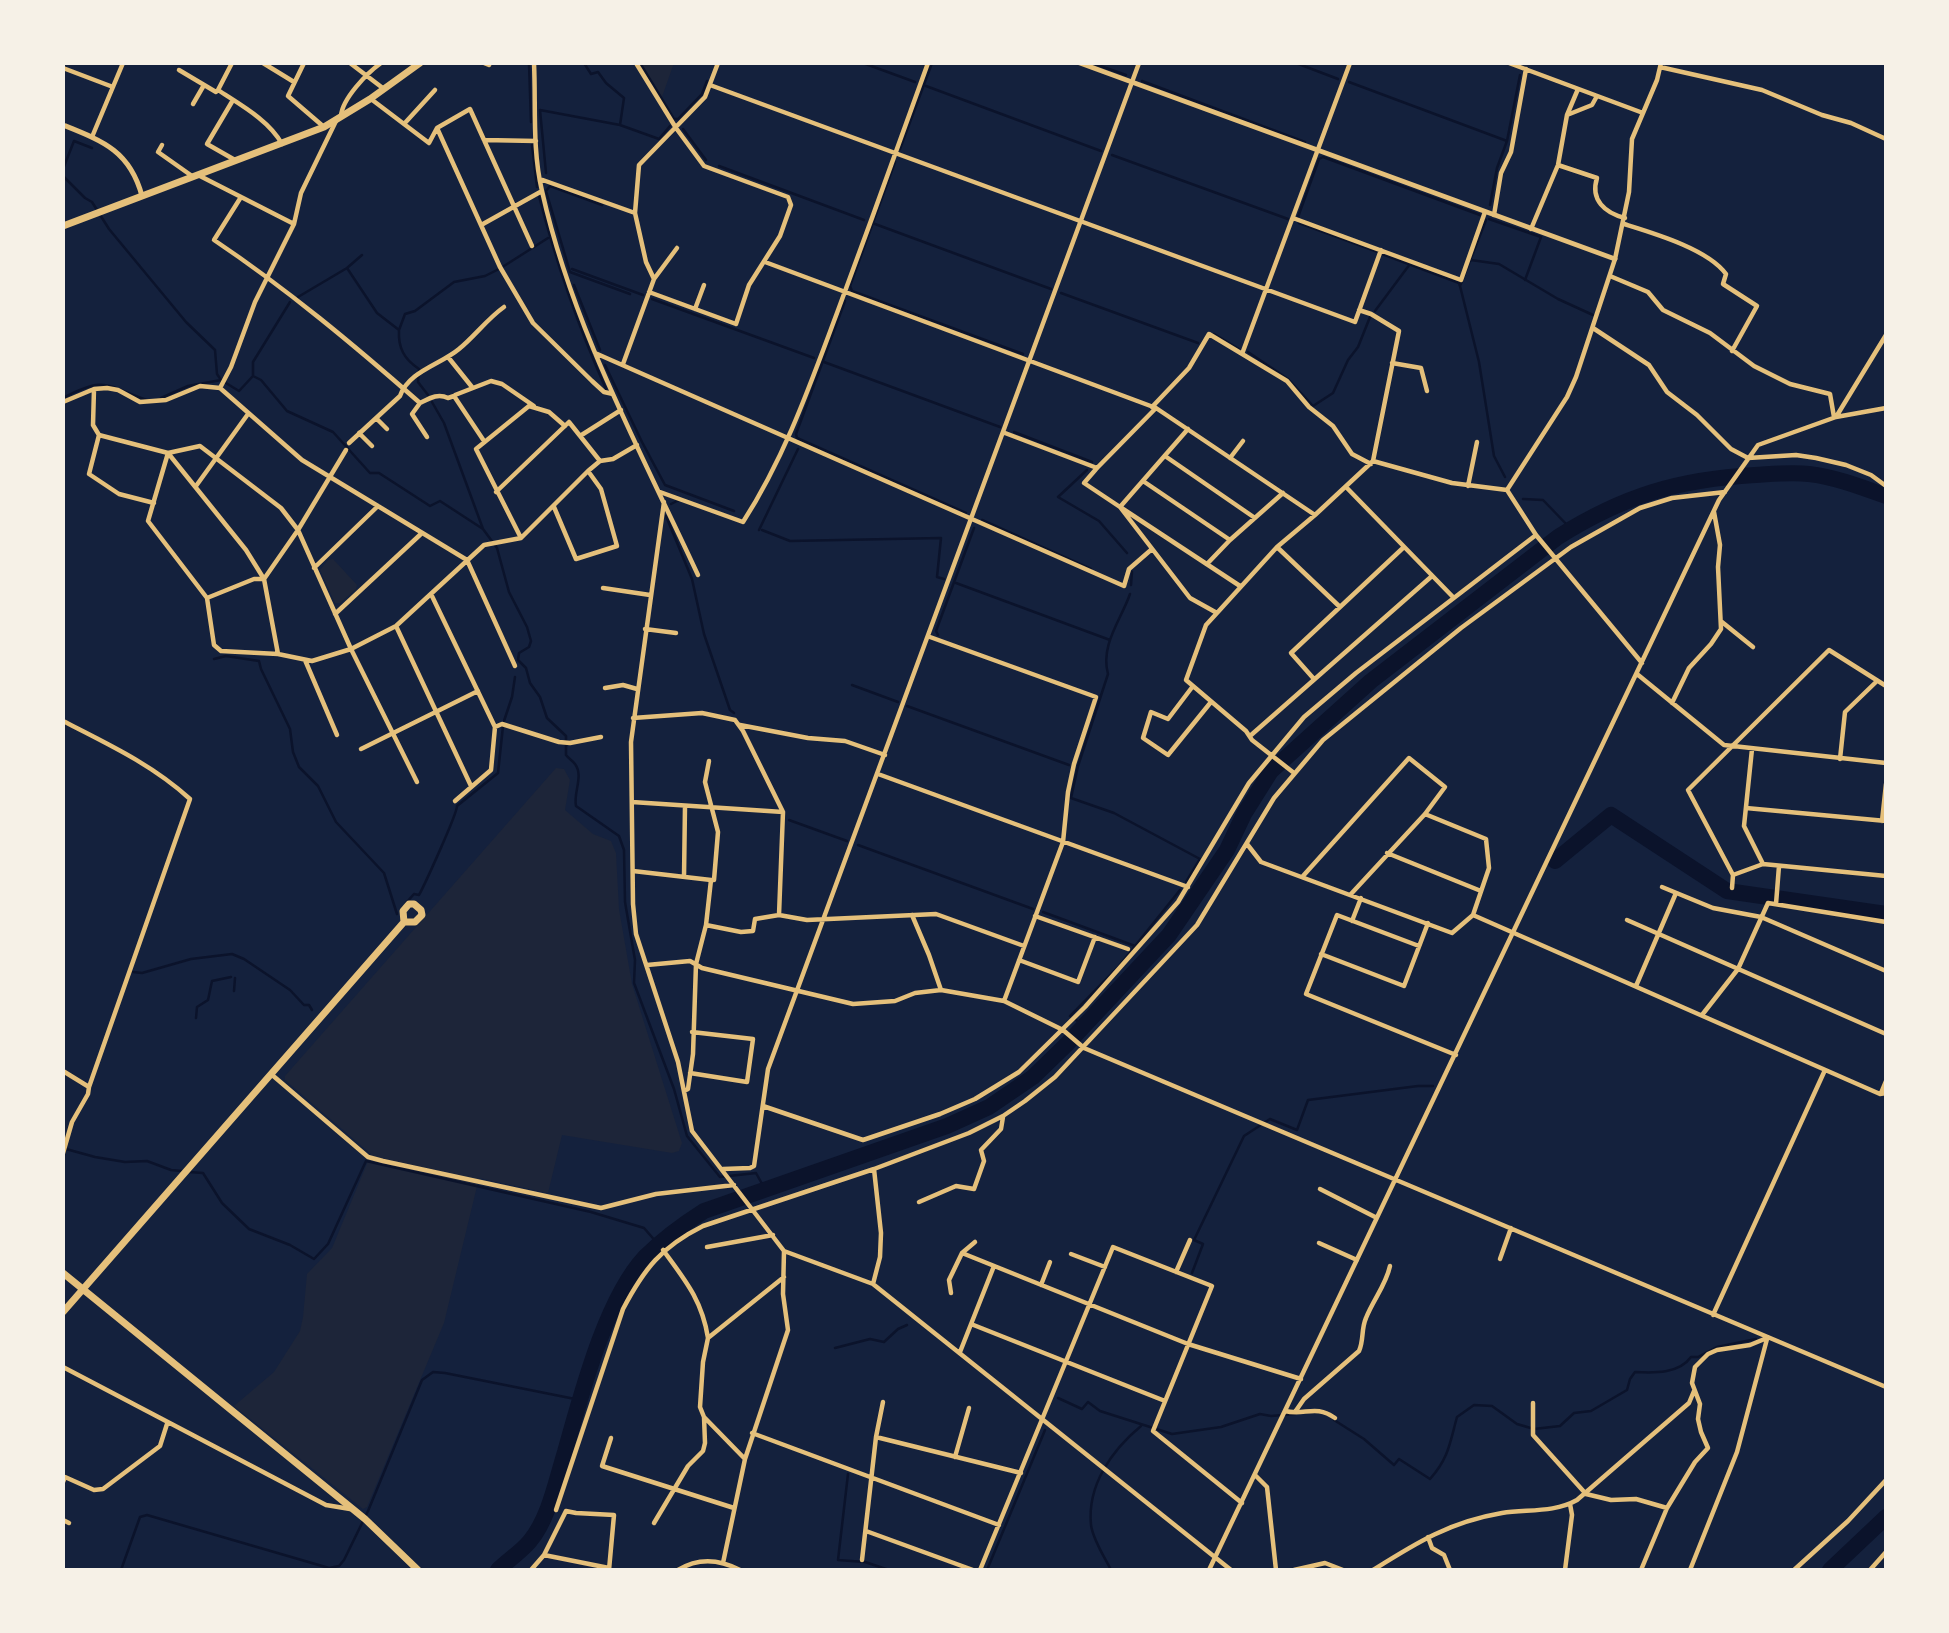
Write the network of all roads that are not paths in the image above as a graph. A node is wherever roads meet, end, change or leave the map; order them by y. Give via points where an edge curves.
1 (122, 63) edge
2 (232, 63) edge
3 (263, 63) edge
4 (304, 63) edge
5 (350, 63) edge
6 (382, 63) edge
7 (419, 63) edge
8 (534, 63) edge
9 (636, 63) edge
10 (718, 63) edge
11 (928, 63) edge
12 (1080, 63) edge
13 (1139, 63) edge
14 (1350, 63) edge
15 (1508, 63) edge
16 (1661, 65) edge
17 (63, 68) edge
18 (1526, 69) junction
19 (178, 70) dead end
20 (366, 75) junction
21 (294, 82) junction
22 (1132, 82) junction
23 (204, 85) junction
24 (710, 85) junction
25 (113, 88) junction
26 (385, 89) junction
27 (1578, 89) junction
28 (218, 90) junction
29 (435, 90) dead end
30 (1597, 96) junction
31 (370, 99) junction
32 (233, 100) junction
33 (193, 104) dead end
34 (1643, 113) junction
35 (1567, 115) junction
36 (339, 119) junction
37 (404, 124) junction
38 (63, 125) edge
39 (324, 127) junction
40 (437, 128) junction
41 (676, 128) junction
42 (92, 137) junction
43 (1886, 139) edge
44 (484, 140) junction
45 (536, 141) junction
46 (282, 144) junction
47 (162, 145) dead end
48 (1318, 151) junction
49 (895, 153) junction
50 (237, 161) junction
51 (1558, 165) junction
52 (195, 176) junction
53 (540, 179) junction
54 (542, 191) junction
55 (142, 196) junction
56 (241, 197) junction
57 (514, 206) junction
58 (1485, 212) junction
59 (635, 213) junction
60 (1494, 215) junction
61 (1293, 218) junction
62 (1625, 218) junction
63 (1081, 222) junction
64 (294, 224) junction
65 (483, 224) junction
66 (1624, 224) junction
67 (63, 226) edge
68 (1531, 229) junction
69 (532, 246) dead end
70 (677, 248) dead end
71 (1381, 250) junction
72 (1615, 259) junction
73 (765, 262) junction
74 (267, 276) junction
75 (1610, 276) junction
76 (654, 279) junction
77 (704, 285) dead end
78 (1266, 290) junction
79 (649, 292) junction
80 (845, 292) junction
81 (503, 307) dead end
82 (695, 309) junction
83 (1359, 310) junction
84 (1593, 328) junction
85 (1886, 335) edge
86 (1732, 351) junction
87 (595, 353) junction
88 (1242, 354) junction
89 (448, 357) junction
90 (1030, 360) junction
91 (1392, 363) junction
92 (624, 364) junction
93 (472, 387) junction
94 (219, 388) junction
95 (403, 388) junction
96 (94, 389) junction
97 (1427, 391) dead end
98 (613, 394) junction
99 (454, 396) junction
100 (63, 402) edge
101 (420, 403) junction
102 (535, 406) junction
103 (1154, 407) junction
104 (1886, 408) edge
105 (621, 410) junction
106 (247, 414) junction
107 (1835, 417) junction
108 (377, 419) junction
109 (565, 426) junction
110 (387, 429) dead end
111 (1188, 429) junction
112 (359, 433) junction
113 (1004, 433) junction
114 (99, 435) junction
115 (580, 436) junction
116 (427, 437) dead end
117 (789, 439) junction
118 (484, 441) junction
119 (1243, 441) dead end
120 (1477, 442) dead end
121 (349, 443) dead end
122 (637, 445) junction
123 (372, 446) dead end
124 (346, 450) dead end
125 (168, 453) junction
126 (1165, 456) junction
127 (216, 458) junction
128 (1230, 458) junction
129 (1747, 459) junction
130 (600, 461) junction
131 (1372, 462) junction
132 (1097, 468) junction
133 (588, 471) junction
134 (329, 478) junction
135 (1143, 481) junction
136 (195, 485) junction
137 (1468, 486) junction
138 (1886, 486) edge
139 (1346, 487) junction
140 (1507, 490) junction
141 (496, 492) junction
142 (660, 492) junction
143 (1725, 492) junction
144 (1283, 494) junction
145 (664, 502) junction
146 (154, 503) junction
147 (378, 506) junction
148 (554, 506) junction
149 (1120, 508) junction
150 (1714, 511) junction
151 (1315, 515) junction
152 (1255, 518) junction
153 (972, 520) junction
154 (298, 530) junction
155 (422, 533) junction
156 (1537, 536) junction
157 (521, 538) junction
158 (1230, 540) junction
159 (1277, 547) junction
160 (1404, 547) junction
161 (1152, 550) junction
162 (1555, 556) junction
163 (467, 560) junction
164 (1207, 564) junction
165 (314, 568) junction
166 (698, 575) dead end
167 (1432, 576) junction
168 (264, 579) junction
169 (1241, 586) junction
170 (603, 588) dead end
171 (430, 594) junction
172 (650, 595) junction
173 (1454, 597) junction
174 (207, 598) junction
175 (1340, 607) junction
176 (1217, 613) junction
177 (335, 614) junction
178 (1722, 621) junction
179 (396, 626) junction
180 (645, 629) junction
181 (676, 633) dead end
182 (929, 637) junction
183 (1753, 647) dead end
184 (351, 649) junction
185 (278, 654) junction
186 (305, 659) junction
187 (1642, 663) junction
188 (515, 666) dead end
189 (1637, 674) junction
190 (1314, 679) junction
191 (1877, 681) junction
192 (1886, 686) edge
193 (1193, 687) junction
194 (605, 688) dead end
195 (637, 689) junction
196 (478, 691) junction
197 (1211, 702) junction
198 (1672, 703) junction
199 (435, 712) junction
200 (633, 718) junction
201 (63, 721) edge
202 (739, 725) junction
203 (495, 727) junction
204 (393, 733) junction
205 (337, 735) dead end
206 (1250, 736) junction
207 (601, 737) dead end
208 (1732, 747) junction
209 (361, 748) dead end
210 (1752, 749) junction
211 (885, 755) junction
212 (1272, 756) junction
213 (1840, 759) junction
214 (709, 761) dead end
215 (1886, 763) edge
216 (1292, 772) junction
217 (878, 774) junction
218 (417, 782) dead end
219 (1886, 784) edge
220 (471, 786) junction
221 (455, 801) dead end
222 (632, 802) junction
223 (685, 806) junction
224 (710, 807) junction
225 (1746, 808) junction
226 (783, 812) junction
227 (1425, 814) junction
228 (1884, 821) edge
229 (1063, 842) junction
230 (1247, 844) junction
231 (1387, 853) junction
232 (1763, 864) junction
233 (1779, 866) junction
234 (633, 871) junction
235 (1733, 875) junction
236 (1303, 876) junction
237 (1886, 876) edge
238 (684, 877) junction
239 (711, 880) junction
240 (1188, 887) junction
241 (1662, 887) dead end
242 (1732, 888) dead end
243 (1481, 891) junction
244 (1676, 893) junction
245 (1351, 894) junction
246 (1361, 898) junction
247 (1776, 904) junction
248 (779, 915) junction
249 (912, 915) junction
250 (1473, 915) junction
251 (1035, 916) junction
252 (1761, 917) junction
253 (824, 919) junction
254 (1627, 920) dead end
255 (1352, 921) junction
256 (404, 922) dead end
257 (1886, 922) edge
258 (1428, 923) junction
259 (706, 925) junction
260 (1513, 933) junction
261 (1659, 934) junction
262 (1095, 937) junction
263 (1024, 946) junction
264 (1419, 946) junction
265 (1128, 949) dead end
266 (1321, 954) junction
267 (1019, 960) junction
268 (696, 964) junction
269 (647, 965) junction
270 (1738, 970) junction
271 (1886, 971) edge
272 (1636, 986) junction
273 (941, 990) junction
274 (797, 992) junction
275 (1004, 1001) junction
276 (1702, 1015) junction
277 (1064, 1030) junction
278 (692, 1032) junction
279 (1886, 1034) edge
280 (1082, 1047) junction
281 (1456, 1055) junction
282 (1825, 1070) junction
283 (63, 1071) edge
284 (690, 1073) junction
285 (271, 1074) junction
286 (1886, 1081) edge
287 (89, 1087) junction
288 (684, 1091) junction
289 (1883, 1093) edge
290 (763, 1106) junction
291 (1003, 1116) junction
292 (63, 1153) edge
293 (723, 1168) junction
294 (874, 1169) junction
295 (1396, 1179) junction
296 (734, 1185) junction
297 (1320, 1189) dead end
298 (919, 1202) dead end
299 (754, 1209) junction
300 (1377, 1218) junction
301 (1511, 1228) junction
302 (773, 1235) junction
303 (1190, 1240) dead end
304 (975, 1242) dead end
305 (1319, 1243) dead end
306 (708, 1247) dead end
307 (663, 1250) junction
308 (784, 1251) junction
309 (962, 1253) junction
310 (1071, 1254) dead end
311 (1500, 1259) dead end
312 (1357, 1260) junction
313 (1050, 1262) dead end
314 (994, 1266) junction
315 (1390, 1266) dead end
316 (1105, 1267) junction
317 (1177, 1272) junction
318 (63, 1273) edge
319 (784, 1277) junction
320 (873, 1284) junction
321 (1041, 1285) junction
322 (83, 1289) junction
323 (951, 1293) dead end
324 (1090, 1304) junction
325 (63, 1312) edge
326 (1713, 1315) junction
327 (971, 1324) junction
328 (708, 1338) junction
329 (1768, 1338) junction
330 (1188, 1344) junction
331 (960, 1352) junction
332 (1066, 1362) junction
333 (63, 1367) edge
334 (1301, 1379) junction
335 (1886, 1387) edge
336 (1695, 1391) junction
337 (1165, 1401) junction
338 (883, 1402) dead end
339 (1533, 1403) dead end
340 (969, 1408) dead end
341 (1285, 1412) junction
342 (1295, 1412) junction
343 (704, 1418) junction
344 (1044, 1418) junction
345 (1335, 1418) dead end
346 (167, 1424) junction
347 (752, 1433) junction
348 (876, 1437) junction
349 (611, 1438) dead end
350 (955, 1457) junction
351 (745, 1459) junction
352 (1021, 1473) junction
353 (1255, 1475) junction
354 (872, 1477) junction
355 (1886, 1480) edge
356 (63, 1482) edge
357 (674, 1489) junction
358 (1586, 1494) junction
359 (1242, 1503) junction
360 (1570, 1504) junction
361 (734, 1508) junction
362 (1667, 1508) junction
363 (556, 1510) dead end
364 (355, 1511) junction
365 (654, 1522) dead end
366 (999, 1525) junction
367 (866, 1531) junction
368 (1428, 1537) junction
369 (1886, 1552) edge
370 (544, 1555) junction
371 (1216, 1556) junction
372 (862, 1560) dead end
373 (723, 1563) junction
374 (609, 1569) edge
375 (418, 1570) edge
376 (531, 1570) edge
377 (678, 1570) edge
378 (740, 1570) edge
379 (973, 1570) edge
380 (981, 1570) edge
381 (1209, 1570) edge
382 (1231, 1570) edge
383 (1276, 1570) edge
384 (1294, 1570) edge
385 (1343, 1570) edge
386 (1373, 1570) edge
387 (1450, 1570) edge
388 (1565, 1570) edge
389 (1642, 1570) edge
390 (1690, 1570) edge
391 (1794, 1570) edge
392 (1870, 1570) edge

1 - 25 street
2 - 28 street
3 - 21 street
4 - 21 street
5 - 20 street
6 - 20 street
7 - 26 main road
8 - 45 street
9 - 41 street
10 - 24 street
11 - 49 street
12 - 22 street
13 - 22 street
14 - 48 street
15 - 18 street
16 - 34 street
16 - 43 street via 1762,90
17 - 25 street
18 - 27 street
18 - 60 street
19 - 23 street
20 - 26 street
20 - 36 street via 344,104
21 - 39 street via 288,96
22 - 48 street
22 - 63 street
23 - 28 street
23 - 33 street
24 - 41 street via 705,97
24 - 49 street
25 - 42 street
26 - 31 main road
27 - 30 street
27 - 35 street
28 - 32 street
29 - 37 street
30 - 34 street
30 - 35 street via 1592,105
31 - 36 main road
31 - 37 street
32 - 46 street via 265,124
32 - 50 street via 207,144
34 - 62 street via 1630,148
35 - 51 street
36 - 39 main road
36 - 64 street via 302,193
37 - 40 street via 429,143
38 - 42 street
39 - 46 main road
40 - 44 street via 470,109
40 - 65 street
41 - 59 street via 639,165
41 - 73 street via 704,166 788,197 792,205
42 - 55 street via 127,162
44 - 45 street
44 - 57 street
45 - 53 street
46 - 50 main road
47 - 52 street via 158,152
48 - 58 street
48 - 61 street
49 - 63 street
49 - 80 street
50 - 52 main road
51 - 62 street via 1597,178 1593,190 1597,197 1609,214
51 - 68 street
52 - 55 main road
52 - 56 street
53 - 54 street
53 - 59 street
54 - 57 street
54 - 87 street via 563,268
55 - 67 main road
56 - 64 street
56 - 74 street via 214,240
57 - 65 street
57 - 69 street
58 - 60 street
58 - 71 street via 1461,280
59 - 76 street
60 - 68 street
61 - 71 street
61 - 78 street
62 - 66 street
63 - 78 street
63 - 90 street
64 - 74 street
65 - 98 street via 500,267 533,323 592,382
66 - 72 street
66 - 86 street via 1673,240 1720,266 1726,274 1724,284 1757,306
68 - 72 street
70 - 76 street
71 - 83 street
72 - 75 street
73 - 80 street
73 - 82 street via 749,285 736,324
74 - 94 street
74 - 95 street
75 - 84 street
75 - 86 street via 1648,292 1663,310 1710,333
76 - 79 street
77 - 82 street
78 - 83 street via 1355,322
78 - 88 street
79 - 82 street
79 - 92 street
80 - 90 street
80 - 117 street
81 - 89 street
83 - 91 street via 1399,331
84 - 129 street via 1648,365 1667,392
84 - 140 street via 1567,397
85 - 107 street
86 - 107 street via 1790,384 1830,394
87 - 92 street
87 - 98 street
88 - 103 street via 1209,334 1189,368
88 - 131 street via 1287,381 1333,426 1352,454
89 - 93 street
89 - 95 street
90 - 103 street
90 - 113 street
91 - 97 street via 1420,368
91 - 131 street
92 - 117 street
93 - 99 street
93 - 102 street via 491,381 502,384
94 - 96 street via 200,386 166,400 140,402 118,390
94 - 106 street
95 - 101 street
95 - 108 street
96 - 100 street
96 - 114 street via 93,425
98 - 105 street
99 - 101 street
99 - 118 street
101 - 116 street via 412,414
102 - 109 street
102 - 118 street
103 - 111 street
103 - 132 street
104 - 107 street
105 - 115 street
105 - 122 street
106 - 127 street
106 - 134 street
107 - 129 street via 1758,445
108 - 110 street
108 - 112 street
109 - 115 street via 569,422
109 - 141 street
111 - 126 street
111 - 128 street
112 - 121 street
112 - 123 street
113 - 132 street
113 - 153 street
114 - 125 street
114 - 146 street via 89,474 119,494
115 - 130 street
117 - 142 street via 743,522
117 - 153 street
118 - 141 street via 476,449
119 - 128 street
120 - 137 street
122 - 130 street
122 - 142 street
124 - 134 street
125 - 127 street via 200,446
125 - 136 street
125 - 146 street
126 - 135 street
126 - 152 street
127 - 136 street
127 - 154 street via 281,508
128 - 144 street
129 - 138 street via 1816,458 1846,465
129 - 143 street
130 - 133 street
131 - 137 street
131 - 139 street
132 - 149 street via 1084,483
133 - 148 street
133 - 148 street via 601,489 617,546 576,559
134 - 147 street
134 - 154 street
135 - 149 street
135 - 158 street
136 - 168 street
137 - 140 street
139 - 151 street
139 - 160 street
140 - 156 street
141 - 157 street
142 - 145 street
143 - 150 street
143 - 162 street via 1672,498 1640,508
144 - 151 street
144 - 152 street
145 - 166 street
145 - 172 street
146 - 174 street via 148,521
147 - 155 street
147 - 165 street
148 - 157 street
149 - 161 street
149 - 164 street
150 - 178 street via 1720,545
150 - 187 street
151 - 159 street
152 - 158 street
153 - 161 street via 1124,586 1129,569
153 - 182 street
154 - 165 street
154 - 168 street
155 - 163 street
155 - 177 street
156 - 162 street
156 - 173 street
157 - 163 street via 484,545
158 - 164 street
159 - 169 street
159 - 175 street
160 - 167 street
160 - 175 street
161 - 176 street via 1190,598
162 - 187 street
162 - 216 street via 1381,691
163 - 171 street
163 - 188 street
164 - 169 street
165 - 177 street
167 - 173 street
167 - 190 street
168 - 174 street
168 - 185 street
169 - 176 street
170 - 172 street
171 - 179 street
171 - 196 street
172 - 180 street
173 - 212 street via 1304,717
174 - 185 street via 214,645 221,651
175 - 190 street via 1290,653
176 - 193 street via 1206,625 1186,680
177 - 184 street
178 - 183 street
178 - 198 street via 1711,645 1689,668
179 - 184 street
179 - 199 street
180 - 181 street
180 - 195 street
182 - 211 street
182 - 229 street via 1096,697 1074,764
184 - 186 street
184 - 204 street
185 - 186 street
186 - 205 street
187 - 189 street
189 - 198 street
189 - 260 street
190 - 206 street
191 - 192 street
191 - 208 street via 1829,650
191 - 213 street via 1845,712
193 - 197 street
193 - 197 street via 1168,719 1151,712 1143,738 1168,755
194 - 195 street via 623,685
195 - 200 street
196 - 199 street
196 - 203 street
197 - 206 street
198 - 208 street
199 - 204 street
199 - 220 street
200 - 202 street via 702,713 735,720
200 - 222 street
201 - 287 street via 135,758 190,799
202 - 211 street via 845,741
202 - 226 street
203 - 207 street via 502,724 559,742
203 - 220 street via 491,770
204 - 209 street
204 - 218 street
206 - 212 street
208 - 210 street
208 - 235 street via 1688,790
210 - 213 street
210 - 225 street
211 - 217 street
212 - 216 street
212 - 240 street via 1249,783
213 - 215 street
214 - 224 street via 705,782
216 - 230 street
217 - 229 street
217 - 253 street
219 - 228 street
220 - 221 street
222 - 223 street
222 - 234 street
223 - 224 street
223 - 238 street
224 - 226 street
224 - 239 street via 718,832
225 - 228 street
225 - 232 street via 1744,826
226 - 248 street
227 - 231 street
227 - 236 street via 1445,786 1409,758
227 - 243 street via 1486,839 1489,869
229 - 240 street
229 - 251 street
230 - 236 street via 1261,862
230 - 280 street via 1197,925
231 - 243 street
231 - 245 street
232 - 233 street
232 - 235 street
233 - 237 street
233 - 247 street
234 - 238 street
234 - 269 street via 636,934
235 - 242 street
236 - 245 street
238 - 239 street
239 - 259 street
240 - 277 street
241 - 244 street
243 - 250 street
244 - 252 street via 1713,908
244 - 261 street
245 - 246 street
246 - 255 street
246 - 258 street
247 - 252 street via 1768,903
247 - 257 street
248 - 253 street
248 - 259 street via 755,919 753,930 741,932
249 - 253 street
249 - 263 street via 936,914
249 - 273 street
250 - 258 street via 1452,933
250 - 260 street
251 - 262 street
251 - 263 street
252 - 270 street
252 - 271 street
253 - 274 street
254 - 261 street
255 - 264 street
255 - 266 street via 1337,915
256 - 285 main road
258 - 264 street
259 - 268 street
260 - 272 street
260 - 281 street
261 - 270 street
261 - 272 street
262 - 265 street
262 - 267 street via 1078,982
263 - 267 street
264 - 266 street via 1404,986
266 - 281 street via 1306,994
267 - 275 street
268 - 269 street
268 - 274 street
268 - 278 street
269 - 288 street
270 - 276 street
270 - 279 street
272 - 276 street
273 - 274 street via 915,993 895,1002 853,1004
273 - 275 street
274 - 290 street via 768,1069
275 - 277 street
276 - 282 street
277 - 280 street
277 - 290 street via 1019,1072 975,1099 863,1140
278 - 284 street
278 - 284 street via 753,1039 747,1082
280 - 291 street via 1055,1077
280 - 295 street
281 - 295 street
282 - 289 street
282 - 326 street
283 - 287 street
284 - 288 street
285 - 296 street via 368,1157 383,1161 601,1208 656,1194
285 - 322 main road
286 - 289 street
287 - 292 street
288 - 293 street via 696,1139
290 - 293 street via 754,1166
291 - 294 street
291 - 298 street via 1001,1129 981,1150 984,1161 974,1189 956,1186
293 - 296 street
294 - 299 street
294 - 320 street via 881,1233
295 - 300 street
295 - 301 street
296 - 299 street
297 - 300 street
299 - 302 street
299 - 307 street via 703,1226
300 - 312 street
301 - 311 street
301 - 326 street
302 - 306 street
302 - 308 street
303 - 317 street
304 - 309 street
305 - 312 street
307 - 328 street via 699,1302
307 - 363 street via 637,1282 623,1309
308 - 319 street
308 - 320 street
309 - 314 street
309 - 323 street via 949,1280
310 - 316 street
312 - 334 street
313 - 321 street
314 - 321 street
314 - 327 street
315 - 342 street via 1366,1317 1359,1351
316 - 317 street via 1113,1247
316 - 324 street
317 - 330 street via 1212,1286
318 - 322 main road
319 - 328 street
319 - 347 street via 788,1330
320 - 331 street
321 - 324 street
322 - 325 main road
322 - 364 main road
324 - 330 street
324 - 332 street
326 - 329 street
327 - 331 street
327 - 332 street
328 - 343 street via 699,1407
329 - 335 street
329 - 336 street via 1717,1350 1701,1359 1692,1376
329 - 390 street via 1737,1452
330 - 334 street
330 - 337 street
331 - 344 street
332 - 337 street
332 - 344 street
333 - 346 street
334 - 341 street
336 - 358 street via 1689,1403
336 - 362 street via 1708,1448
337 - 359 street via 1153,1431
338 - 348 street
339 - 358 street via 1533,1435
340 - 350 street
341 - 342 street
341 - 353 street
342 - 345 street via 1317,1410
343 - 351 street
343 - 357 street via 702,1451
344 - 352 street
344 - 371 street
346 - 356 street via 160,1446 103,1489 94,1490 65,1477
346 - 364 street via 326,1505
347 - 351 street
347 - 354 street
348 - 350 street
348 - 354 street
349 - 357 street via 602,1466
350 - 352 street
351 - 361 street
352 - 366 street
353 - 359 street
353 - 383 street via 1267,1487
354 - 366 street
354 - 367 street
355 - 391 street
357 - 361 street
357 - 365 street
358 - 360 street
358 - 362 street via 1636,1499
359 - 371 street
360 - 368 street via 1465,1521
360 - 388 street
361 - 373 street
362 - 389 street
364 - 375 main road
366 - 380 street
367 - 372 street
367 - 379 street
368 - 386 street
368 - 387 street
369 - 392 street
370 - 374 street
370 - 374 street via 566,1511 614,1515
370 - 376 street
371 - 381 street
371 - 382 street
373 - 377 street via 691,1562
373 - 378 street
384 - 385 street via 1325,1563

